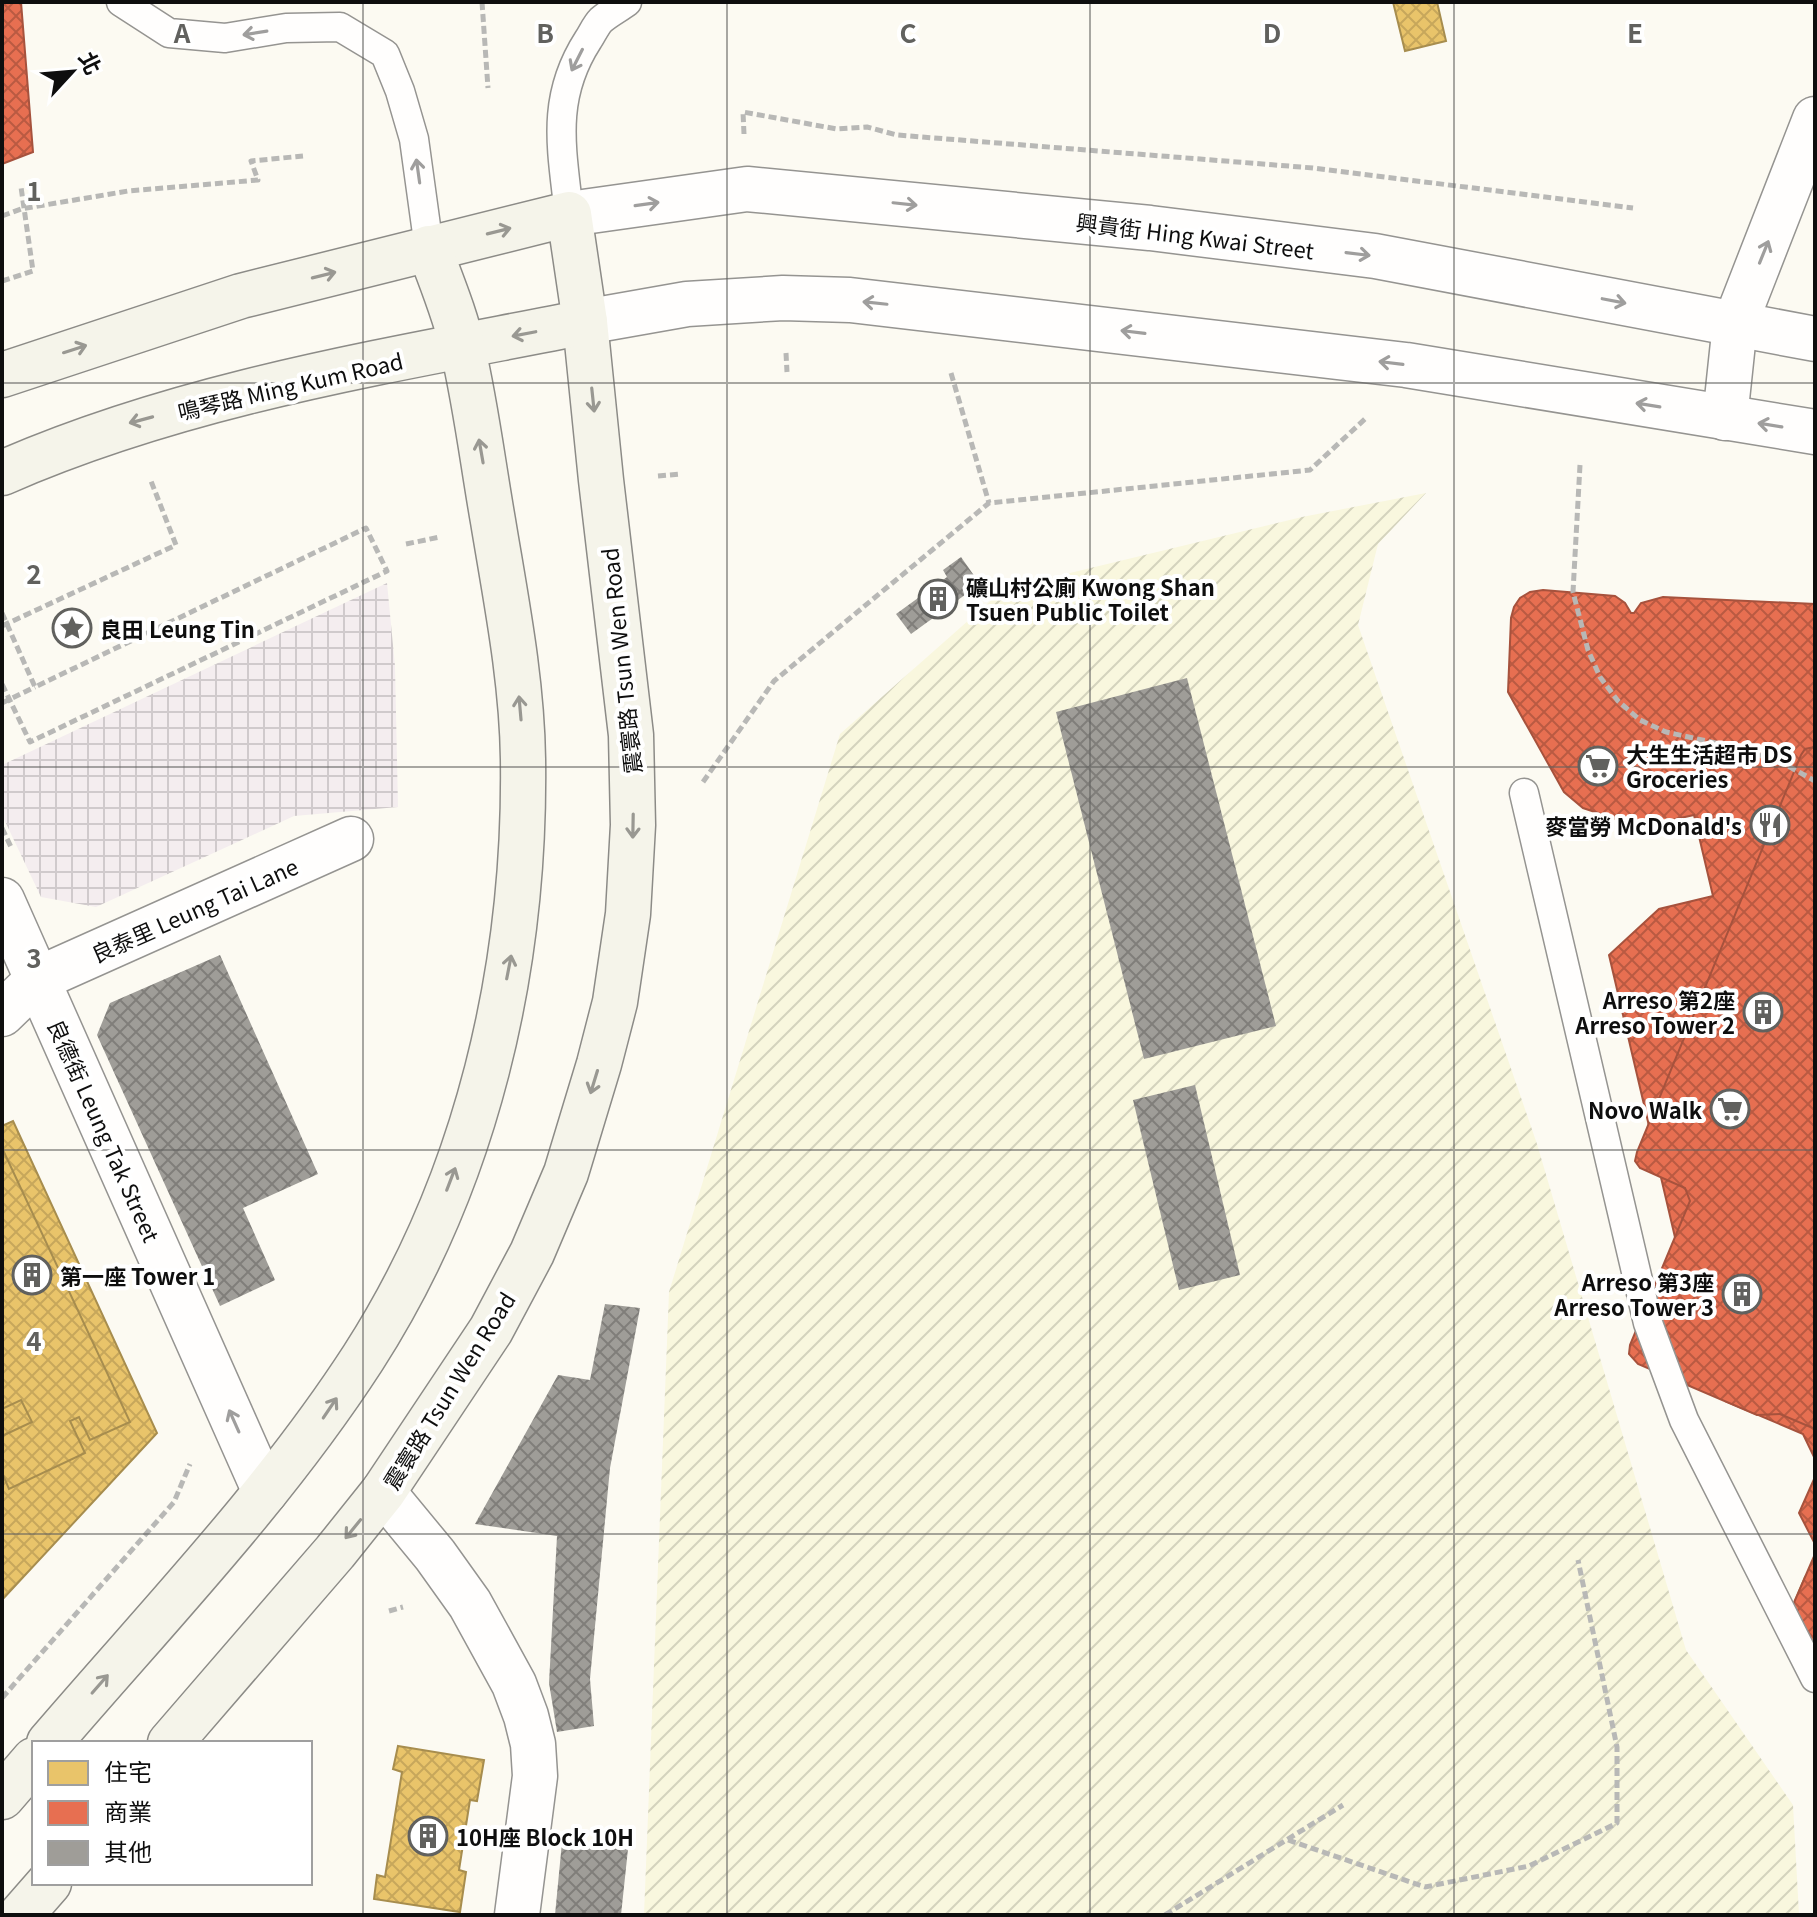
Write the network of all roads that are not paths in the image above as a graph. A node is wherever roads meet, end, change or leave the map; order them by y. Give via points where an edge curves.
1 (121, 2) edge
2 (627, 2) edge
3 (1815, 119) edge
4 (569, 214) junction
5 (429, 248) junction
6 (585, 322) junction
7 (1735, 324) junction
8 (1815, 339) edge
9 (463, 347) junction
10 (2, 375) edge
11 (1725, 418) junction
12 (1815, 432) edge
13 (2, 473) edge
14 (1524, 793) dead end
15 (351, 839) dead end
16 (2, 900) edge
17 (38, 979) junction
18 (2, 1014) edge
19 (265, 1492) junction
20 (383, 1492) junction
21 (1815, 1678) edge
22 (51, 1741) edge
23 (172, 1741) edge
24 (32, 1762) edge
25 (2, 1797) edge
26 (47, 1885) edge
27 (21, 1915) edge
28 (517, 1915) edge

5 -> 1 lane via 414,139 385,54 340,27 286,28 225,38 169,33
2 -> 4 lane via 600,21 575,60 564,91 562,153
7 -> 3 street
5 -> 4 main road
4 - 6 main road, 震寰路 Tsun Wen Road
4 -> 7 street, 興貴街 Hing Kwai Street via 763,190 1375,256
5 - 9 main road
10 -> 5 main road via 241,296
6 -> 9 main road, 鳴琴路 Ming Kum Road
11 -> 6 street via 1406,365 850,300 687,304
6 -> 20 main road, 震寰路 Tsun Wen Road via 631,735 628,914 615,1002 566,1173 532,1253 491,1330
7 - 8 street, 興貴街 Hing Kwai Street
7 - 11 street
9 -> 13 main road, 鳴琴路 Ming Kum Road via 271,385 129,423
19 -> 9 main road via 317,1426 407,1282 472,1125 513,949 522,853 518,687
12 -> 11 street
14 - 21 lane via 1648,1323 1684,1420
15 - 17 street, 良泰里 Leung Tai Lane
16 - 17 street, 良德街 Leung Tak Street
17 - 18 street
19 -> 17 street, 良德街 Leung Tak Street
22 -> 19 main road
20 -> 23 main road, 震寰路 Tsun Wen Road
20 - 28 street via 470,1604 526,1716 535,1776
24 - 25 main road
26 - 27 main road

